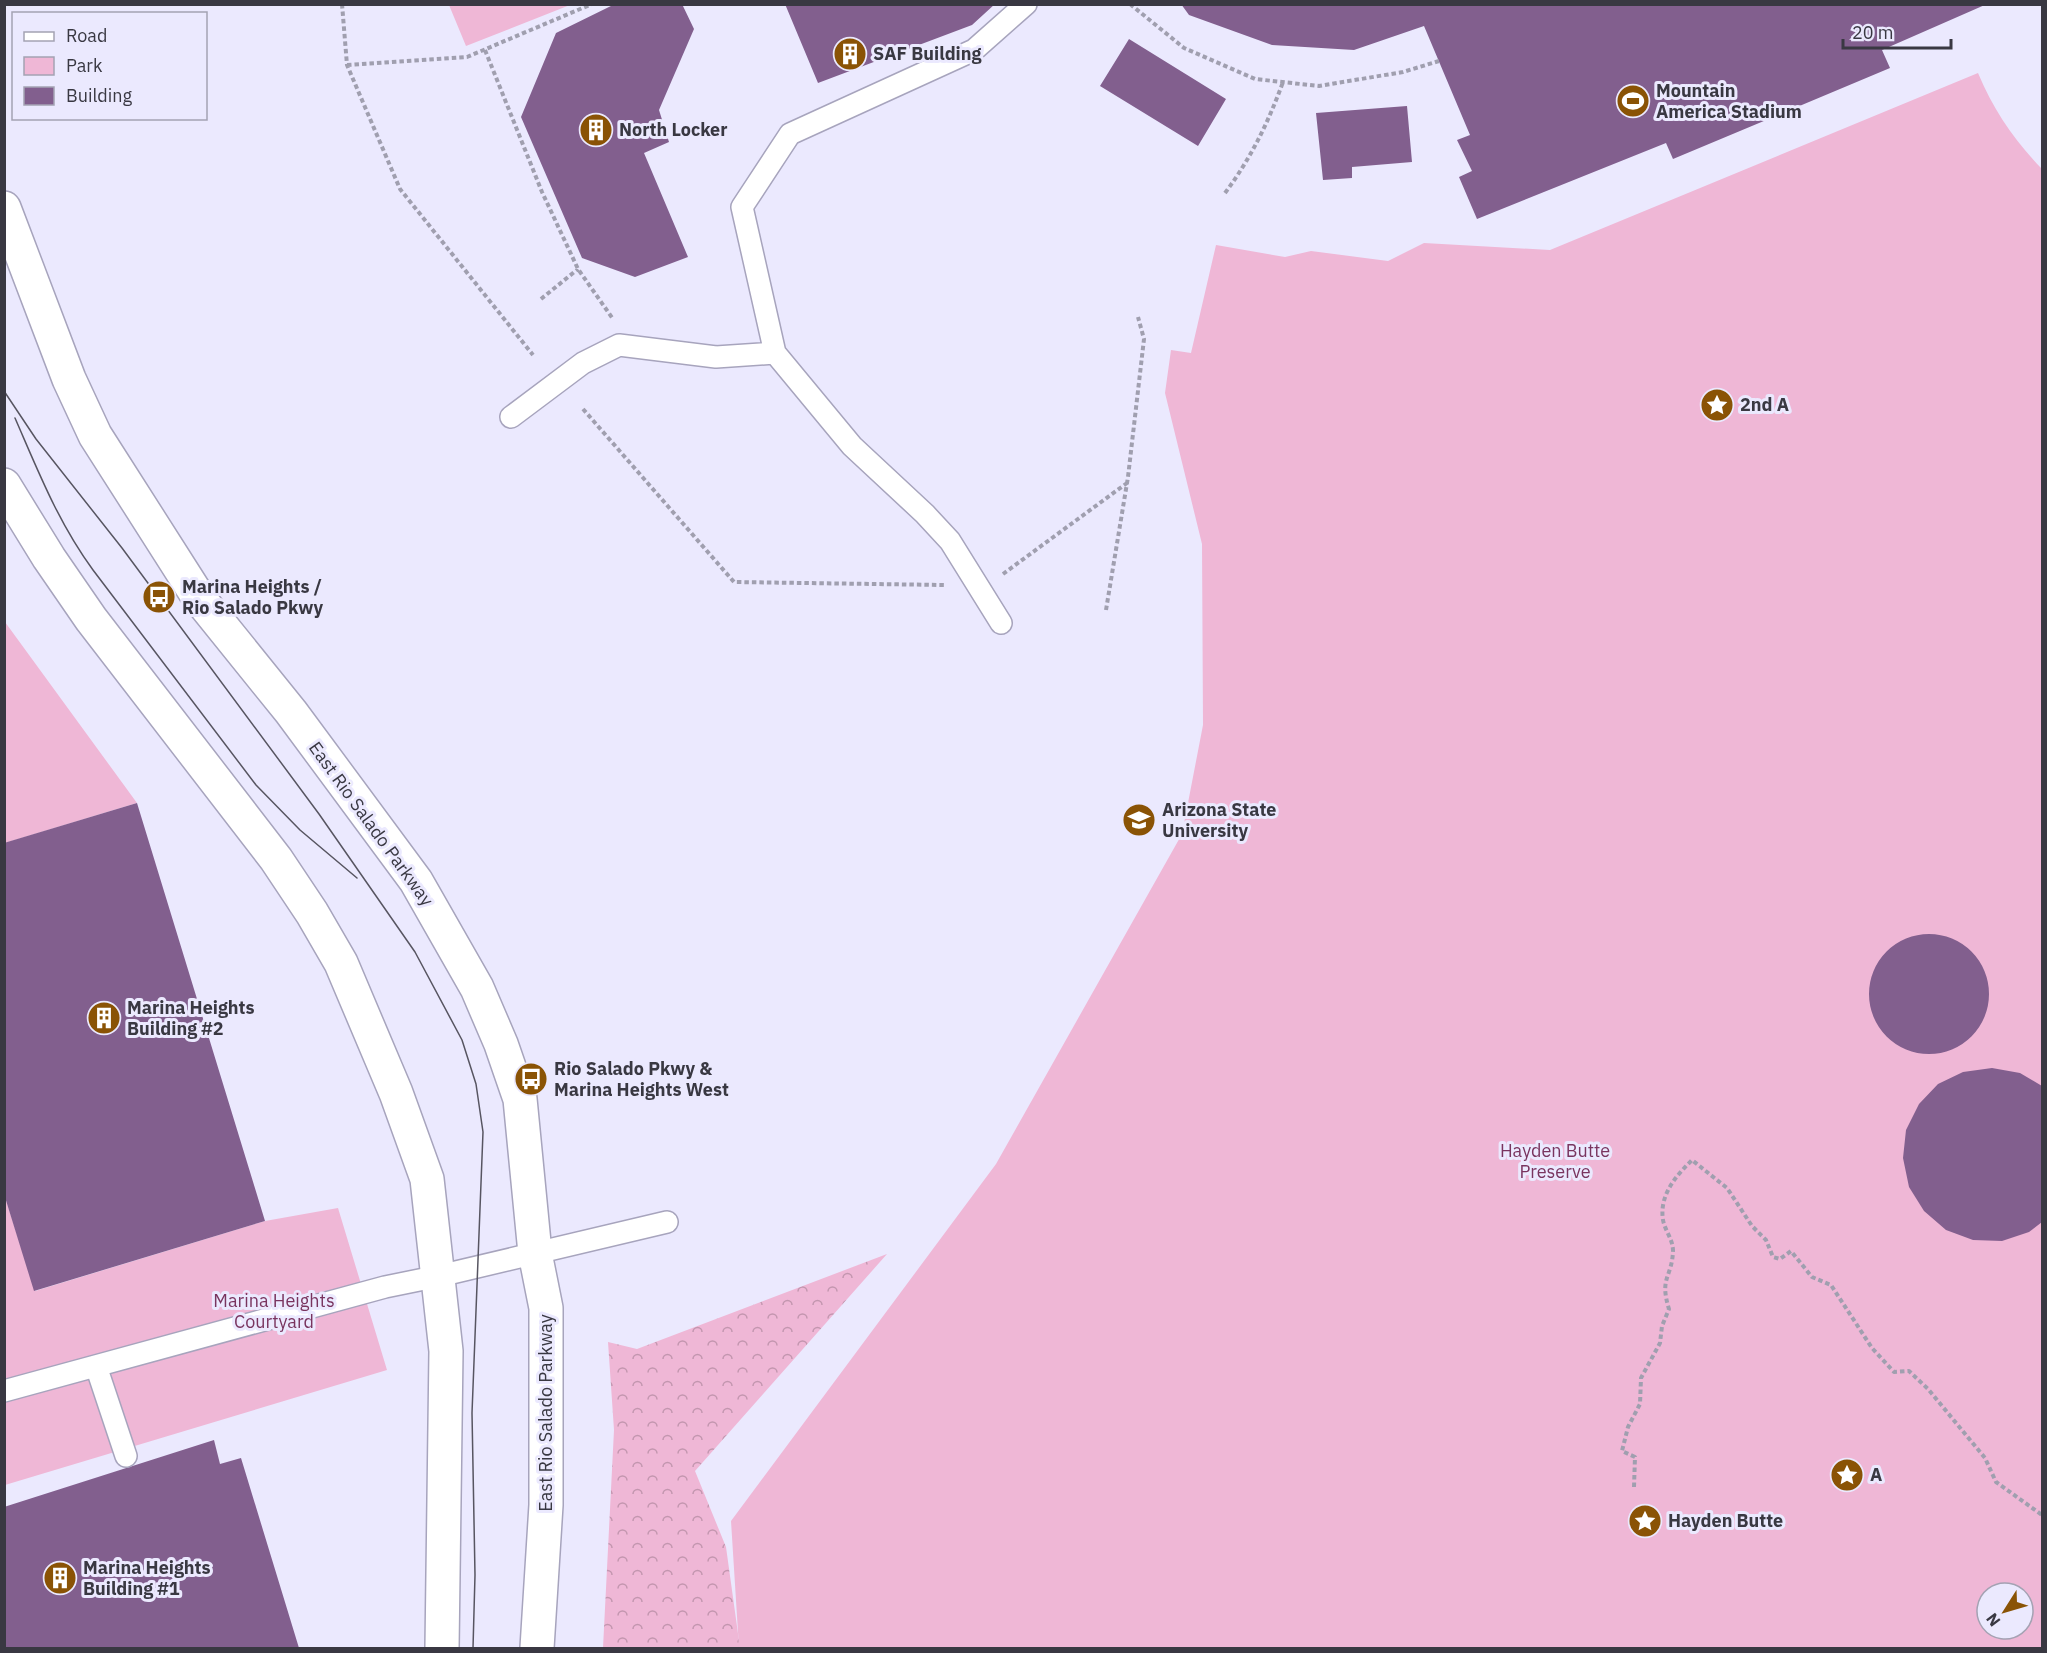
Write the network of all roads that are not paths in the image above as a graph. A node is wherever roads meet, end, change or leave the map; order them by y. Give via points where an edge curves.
1 (1026, 4) edge
2 (4, 208) edge
3 (775, 353) junction
4 (511, 417) dead end
5 (4, 485) edge
6 (1001, 623) dead end
7 (667, 1222) dead end
8 (535, 1253) junction
9 (439, 1276) junction
10 (96, 1366) junction
11 (4, 1391) edge
12 (126, 1456) dead end
13 (442, 1648) edge
14 (537, 1648) edge

1 - 3 lane via 974,50 790,134 742,207
2 - 8 main road, East Rio Salado Parkway via 69,379 95,435 199,598 291,712 416,880 477,988 520,1099
3 - 4 lane via 716,357 619,345 583,363
3 - 6 lane via 852,446 950,541
5 - 9 main road via 92,619 276,859 342,963 428,1179
7 - 8 lane
8 - 9 lane
8 - 14 main road, East Rio Salado Parkway via 547,1326 546,1505
9 - 10 lane via 373,1290
9 - 13 main road via 446,1351
10 - 11 lane
10 - 12 lane

